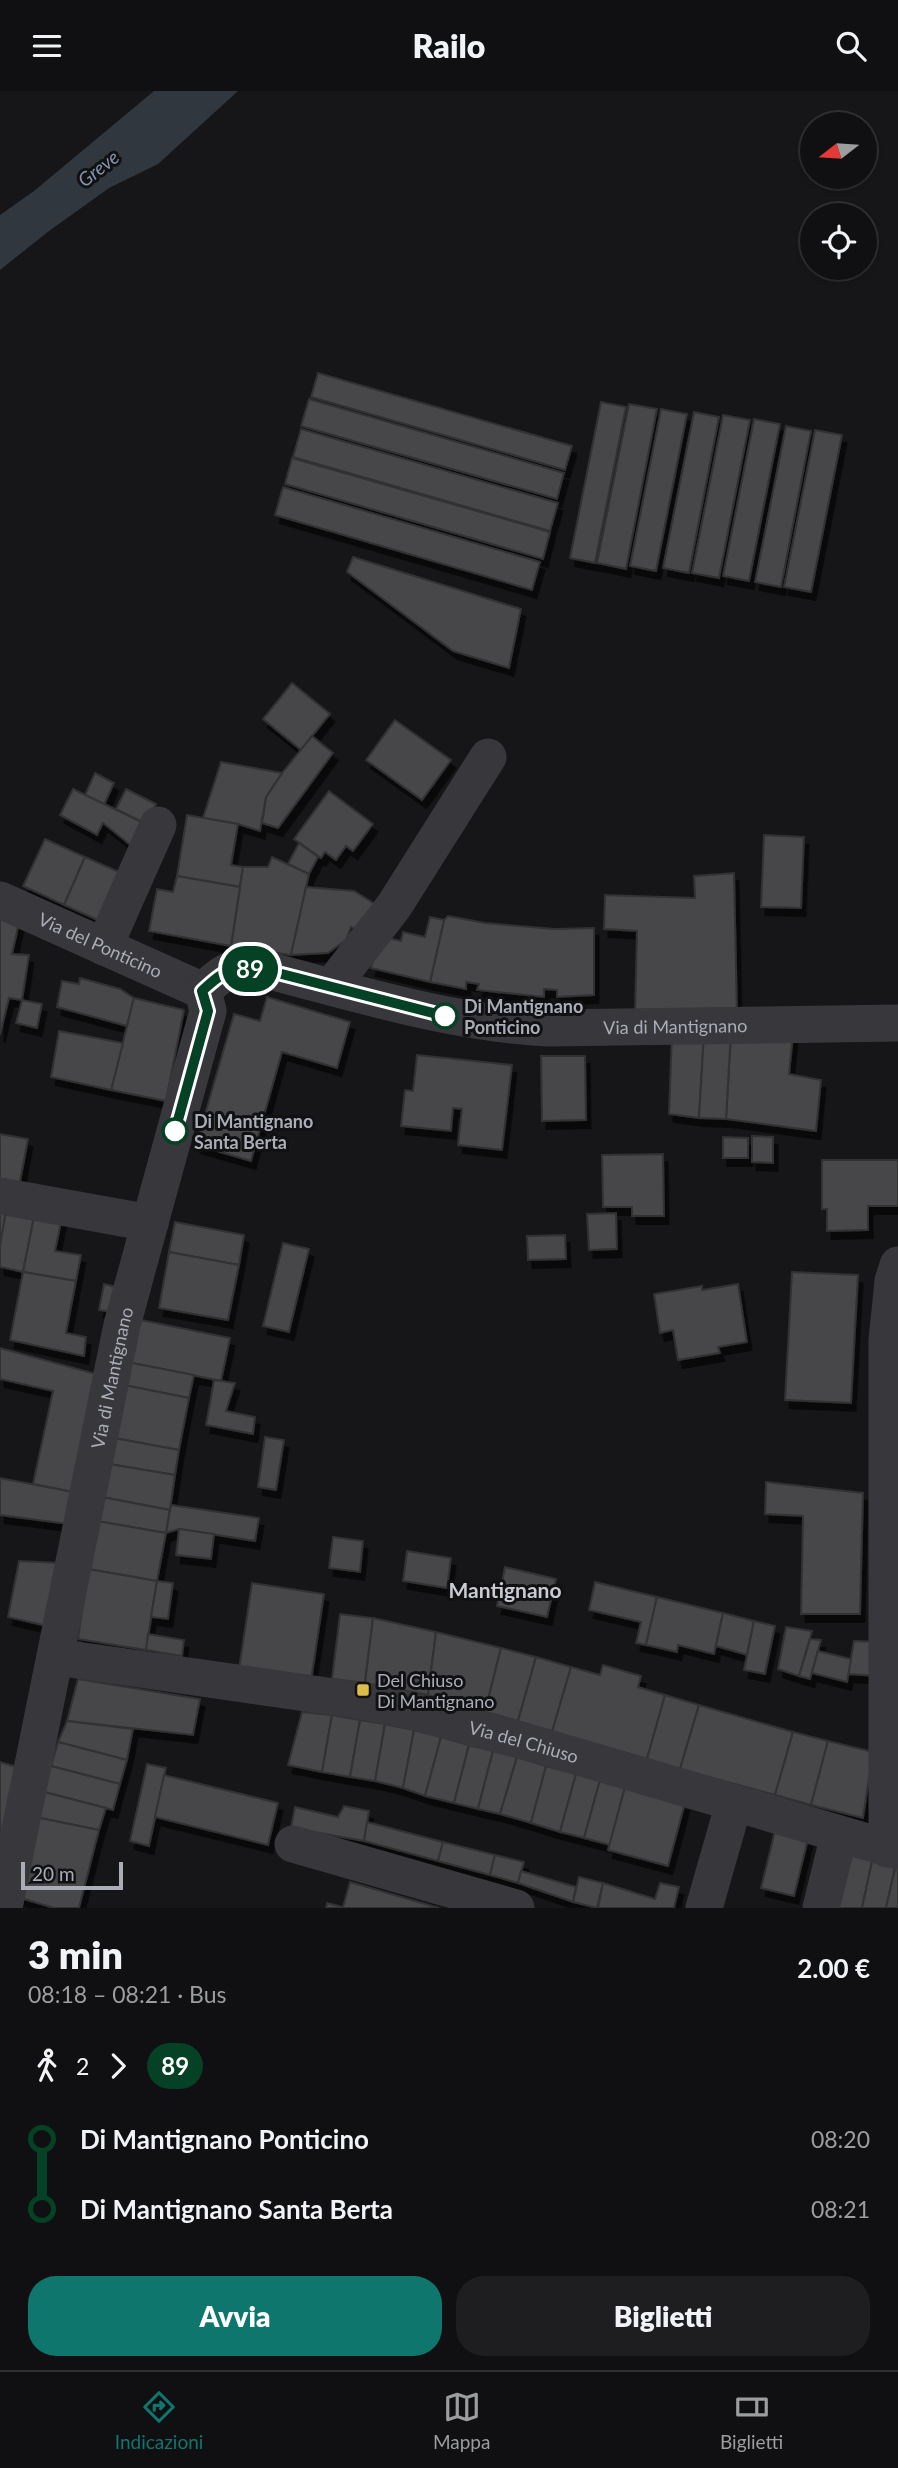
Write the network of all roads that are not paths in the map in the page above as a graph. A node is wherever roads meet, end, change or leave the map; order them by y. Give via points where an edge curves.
1 (488, 757) dead end
2 (158, 825) dead end
3 (0, 900) edge
4 (104, 947) junction
5 (331, 988) junction
6 (202, 991) junction
7 (898, 1023) edge
8 (0, 1196) edge
9 (150, 1223) junction
10 (898, 1265) edge
11 (893, 1341) edge
12 (56, 1657) junction
13 (734, 1803) junction
14 (839, 1835) junction
15 (293, 1844) dead end
16 (892, 1850) edge
17 (4, 1908) edge
18 (516, 1908) edge
19 (704, 1908) edge
20 (821, 1908) edge

1 - 5 street via 394,906
2 - 4 street
3 - 4 street, Via del Ponticino
4 - 6 street, Via del Ponticino
5 - 6 street, Via di Mantignano via 242,968 223,972
5 - 7 street, Via di Mantignano via 445,1016 515,1027
6 - 9 street, Via di Mantignano via 208,1011
8 - 9 street
9 - 12 street, Via di Mantignano via 122,1325
10 - 11 street via 893,1281
11 - 16 street
12 - 13 street, Via del Chiuso via 400,1709
12 - 17 street, Via di Mantignano
13 - 14 street, Via del Chiuso
13 - 19 street
14 - 16 street, Via del Chiuso
14 - 20 street
15 - 18 street

